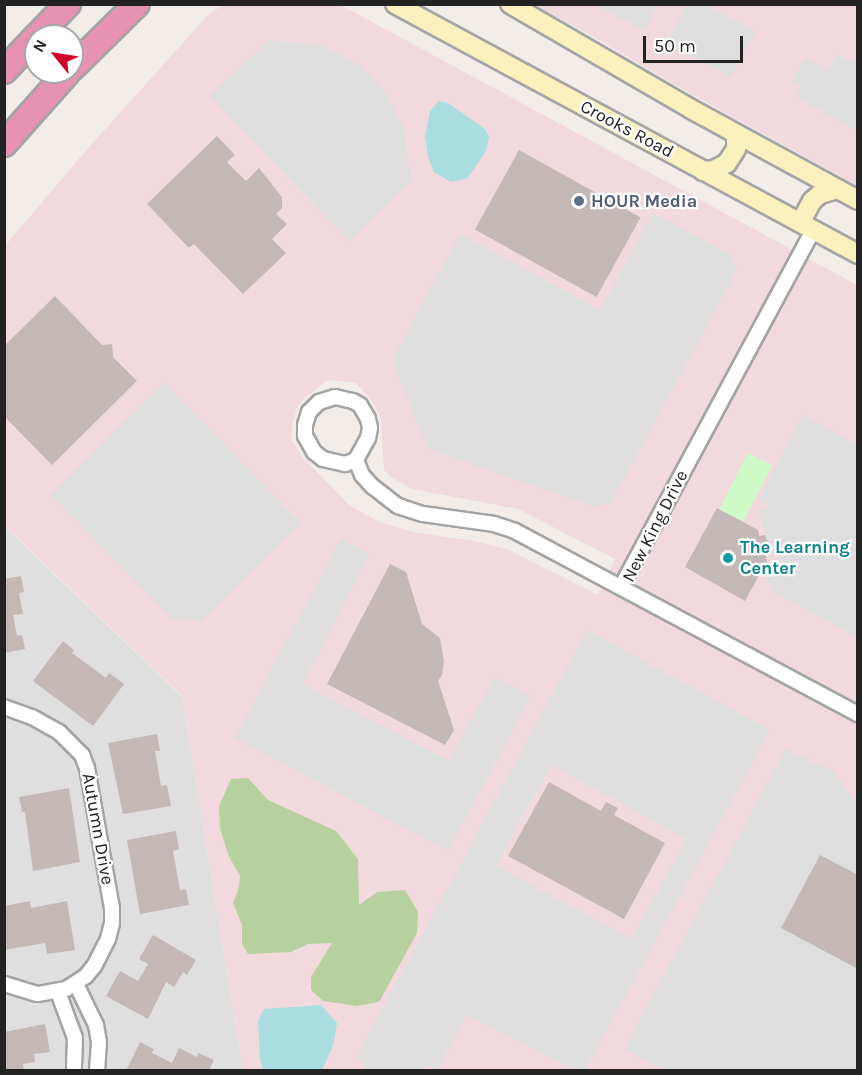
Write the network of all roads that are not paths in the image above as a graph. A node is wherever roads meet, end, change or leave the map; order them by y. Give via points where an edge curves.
1 (68, 4) edge
2 (137, 4) edge
3 (395, 4) edge
4 (510, 4) edge
5 (49, 24) edge
6 (24, 50) edge
7 (84, 56) edge
8 (4, 71) edge
9 (57, 84) edge
10 (736, 134) junction
11 (4, 144) edge
12 (704, 171) junction
13 (837, 189) junction
14 (858, 200) edge
15 (808, 227) junction
16 (858, 254) edge
17 (356, 460) junction
18 (621, 587) junction
19 (4, 707) edge
20 (858, 714) edge
21 (4, 984) edge
22 (66, 988) junction
23 (74, 1071) edge
24 (97, 1071) edge

1 - 5 highway
2 - 7 highway
3 - 12 main road, Crooks Road
4 - 10 main road
6 - 8 highway
9 - 11 highway
10 - 12 main road via 732,157 721,167
10 - 13 main road
12 - 15 main road, Crooks Road
13 - 14 main road
13 - 15 main road via 812,201 804,216
15 - 16 main road, Crooks Road
15 - 18 street, New King Drive
17 - 17 street via 368,438 364,410 343,397 319,402 309,412 305,425 308,445 323,459 335,463
17 - 18 street via 372,486 399,506 423,514 505,527
18 - 20 street, New King Drive
19 - 22 street, Autumn Drive via 58,732 76,747 87,768 112,922 102,954 86,976
21 - 22 street via 37,994
22 - 23 street via 75,1038
22 - 24 street via 94,1018 98,1033

